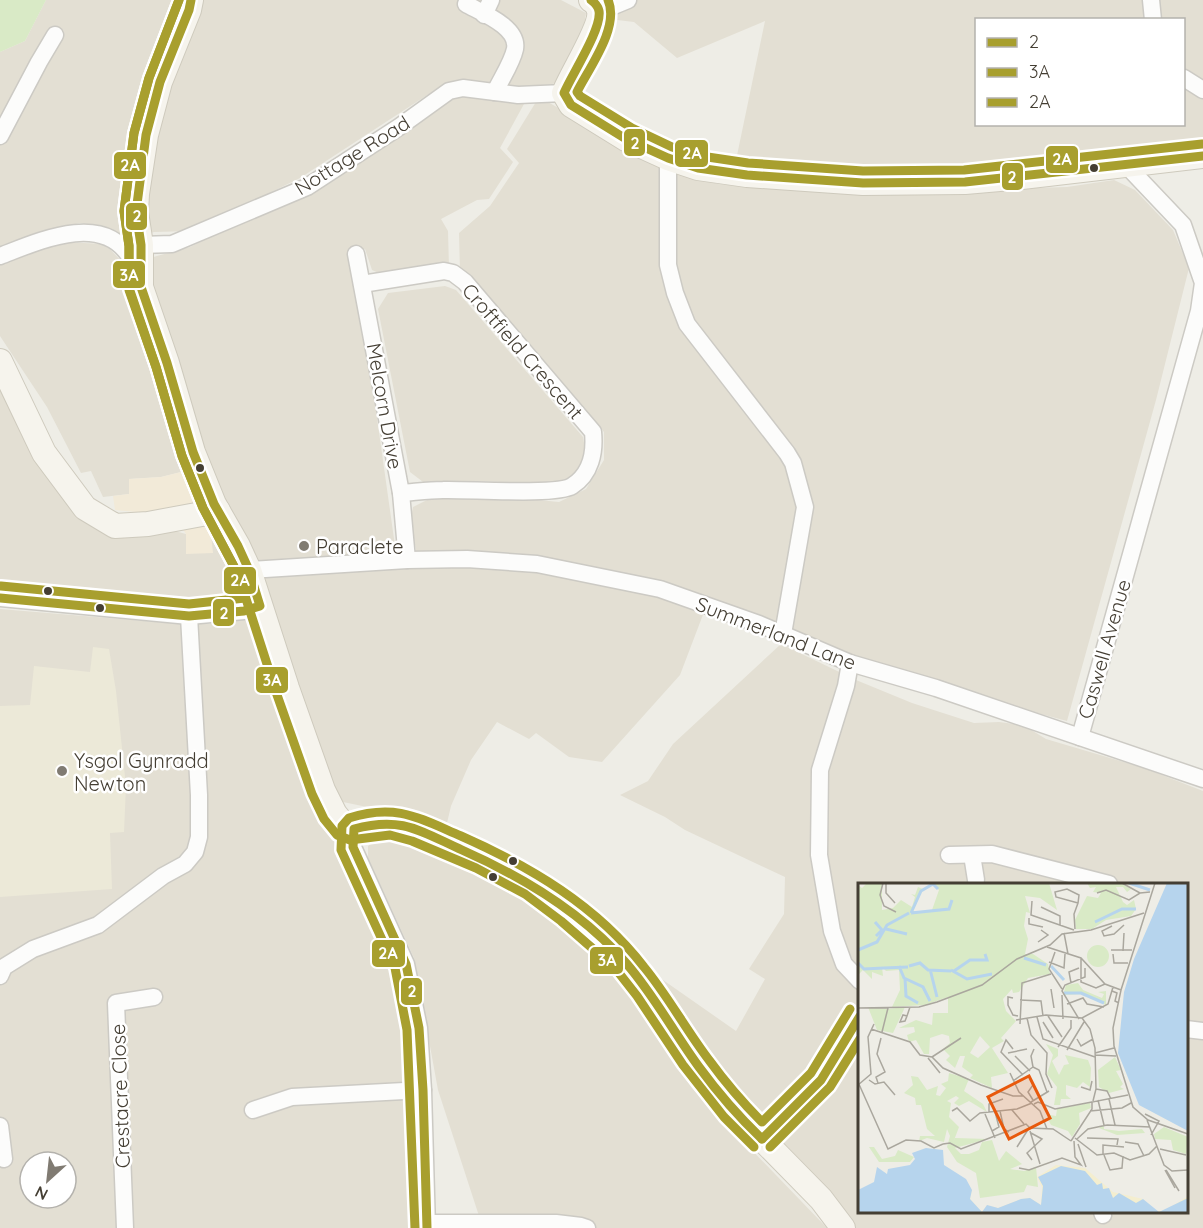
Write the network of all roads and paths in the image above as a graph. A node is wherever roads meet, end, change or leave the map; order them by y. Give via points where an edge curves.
1 (191, 0) edge
2 (628, 0) edge
3 (1151, 0) edge
4 (466, 4) dead end
5 (595, 4) edge
6 (488, 7) edge
7 (1153, 18) edge
8 (55, 35) dead end
9 (1185, 79) edge
10 (1203, 90) edge
11 (495, 92) junction
12 (564, 93) junction
13 (0, 136) edge
14 (1203, 156) edge
15 (668, 158) junction
16 (1126, 165) junction
17 (141, 246) junction
18 (356, 254) dead end
19 (0, 256) edge
20 (362, 284) junction
21 (141, 287) junction
22 (0, 361) edge
23 (401, 493) junction
24 (218, 511) junction
25 (407, 560) junction
26 (249, 570) junction
27 (0, 598) edge
28 (260, 606) junction
29 (189, 616) junction
30 (783, 634) junction
31 (850, 663) junction
32 (1080, 737) junction
33 (1203, 779) edge
34 (354, 829) junction
35 (950, 855) dead end
36 (972, 855) junction
37 (976, 880) dead end
38 (1101, 883) edge
39 (0, 976) edge
40 (858, 979) edge
41 (153, 997) dead end
42 (858, 1018) edge
43 (1188, 1029) edge
44 (1203, 1031) edge
45 (423, 1090) junction
46 (253, 1110) dead end
47 (0, 1126) edge
48 (762, 1139) junction
49 (4, 1159) dead end
50 (427, 1226) edge
51 (125, 1228) edge
52 (587, 1228) edge
53 (843, 1228) edge

1 - 17 street via 160,82 146,135 136,212
2 - 5 street
3 - 7 street
4 - 6 street
5 - 12 street via 595,30
6 - 11 street via 515,37 515,50
8 - 13 street
9 - 10 street
11 - 12 street, Nottage Road
11 - 17 street, Nottage Road via 463,88 449,91 307,187 172,244
12 - 15 street via 578,110
14 - 16 street
15 - 16 street via 698,168 747,175 863,183 965,182
15 - 30 street via 668,265 675,294 687,324 787,453 805,507
16 - 32 street, Caswell Avenue via 1183,225 1203,283 1199,311
17 - 21 street
18 - 20 street, Melcorn Drive
19 - 21 street via 71,232 94,233 125,251
20 - 23 street, Melcorn Drive
20 - 23 street, Croftfield Crescent via 444,271 453,273 465,282 594,432 591,463 571,487
21 - 24 street via 193,452
22 - 24 street via 44,453 85,508 116,526
23 - 25 street, Melcorn Drive
24 - 26 street
25 - 26 street, Summerland Lane
25 - 30 street, Summerland Lane via 537,564 660,589
26 - 28 street
27 - 29 street
28 - 29 street
28 - 34 street via 323,790 334,814
29 - 39 street via 199,795 195,852 185,864 98,925 33,949 4,967
30 - 31 street, Summerland Lane
31 - 32 street, Summerland Lane
31 - 40 street via 820,770 819,855 832,931 844,964
32 - 33 street, Summerland Lane
34 - 45 street via 353,847 406,964 418,1028
34 - 48 street via 392,823 416,830 531,884 569,912 624,960 732,1110
35 - 36 street
36 - 37 street
36 - 38 street via 992,854
41 - 51 street, Crestacre Close via 116,1003
42 - 48 street via 821,1080
43 - 44 street
45 - 46 street via 292,1097
45 - 50 street
47 - 49 street
48 - 53 street via 821,1199
50 - 52 street via 556,1223

